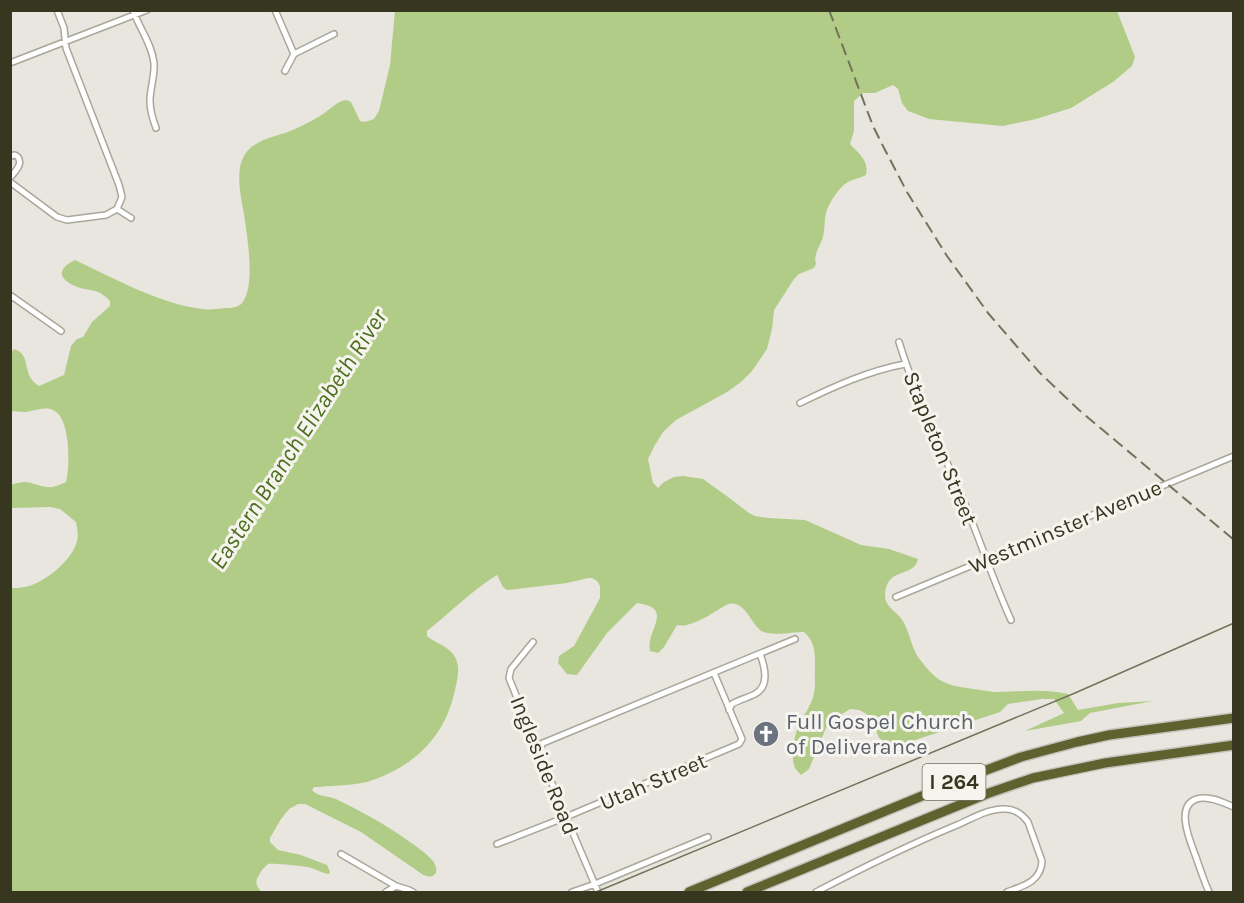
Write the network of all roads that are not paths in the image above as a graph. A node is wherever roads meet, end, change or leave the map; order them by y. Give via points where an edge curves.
1 (57, 10) edge
2 (147, 10) edge
3 (275, 10) edge
4 (134, 13) edge
5 (334, 34) dead end
6 (65, 42) junction
7 (294, 54) junction
8 (10, 63) edge
9 (285, 71) dead end
10 (156, 128) dead end
11 (10, 156) edge
12 (10, 180) edge
13 (117, 209) junction
14 (130, 218) dead end
15 (10, 295) edge
16 (61, 331) dead end
17 (899, 342) dead end
18 (906, 364) junction
19 (800, 403) dead end
20 (1233, 456) edge
21 (986, 559) junction
22 (896, 597) dead end
23 (1011, 620) dead end
24 (795, 639) dead end
25 (533, 642) dead end
26 (760, 654) junction
27 (714, 673) junction
28 (729, 710) junction
29 (1233, 718) edge
30 (1233, 745) edge
31 (540, 747) junction
32 (1233, 807) edge
33 (566, 817) junction
34 (708, 837) dead end
35 (497, 844) dead end
36 (341, 854) dead end
37 (595, 884) junction
38 (396, 886) junction
39 (386, 892) edge
40 (413, 892) edge
41 (572, 892) edge
42 (598, 892) edge
43 (688, 892) edge
44 (747, 892) edge
45 (816, 892) edge
46 (1007, 892) edge
47 (1209, 892) edge

1 - 6 street
2 - 4 street
3 - 7 street
4 - 6 street
4 - 10 street via 154,62 150,100
5 - 7 street
6 - 8 street
6 - 13 street via 119,185 122,197
7 - 9 street
11 - 12 street via 15,155 20,162
12 - 13 street via 57,217 67,220 106,215
13 - 14 street
15 - 16 street
17 - 18 street, Stapleton Street
18 - 19 street via 862,375
18 - 21 street, Stapleton Street
20 - 21 street, Westminster Avenue
21 - 22 street, Westminster Avenue
21 - 23 street, Stapleton Street
24 - 26 street
25 - 31 street, Ingleside Road via 511,669 509,678
26 - 27 street
26 - 28 street via 765,674 763,686 732,704
27 - 28 street
27 - 31 street
28 - 33 street, Utah Street via 742,739 740,744
29 - 43 highway, I 264 via 1109,735 1029,755
30 - 44 highway, I 264 via 1105,762 1033,778
31 - 33 street, Ingleside Road
32 - 47 street via 1205,798 1194,801 1186,810 1186,832
33 - 35 street, Utah Street
33 - 37 street, Ingleside Road
34 - 37 street
36 - 38 street
37 - 41 street
37 - 42 street, Ingleside Road
38 - 39 street
38 - 40 street
45 - 46 street via 924,838 977,816 1010,809 1028,822 1042,861 1040,873 1031,882

